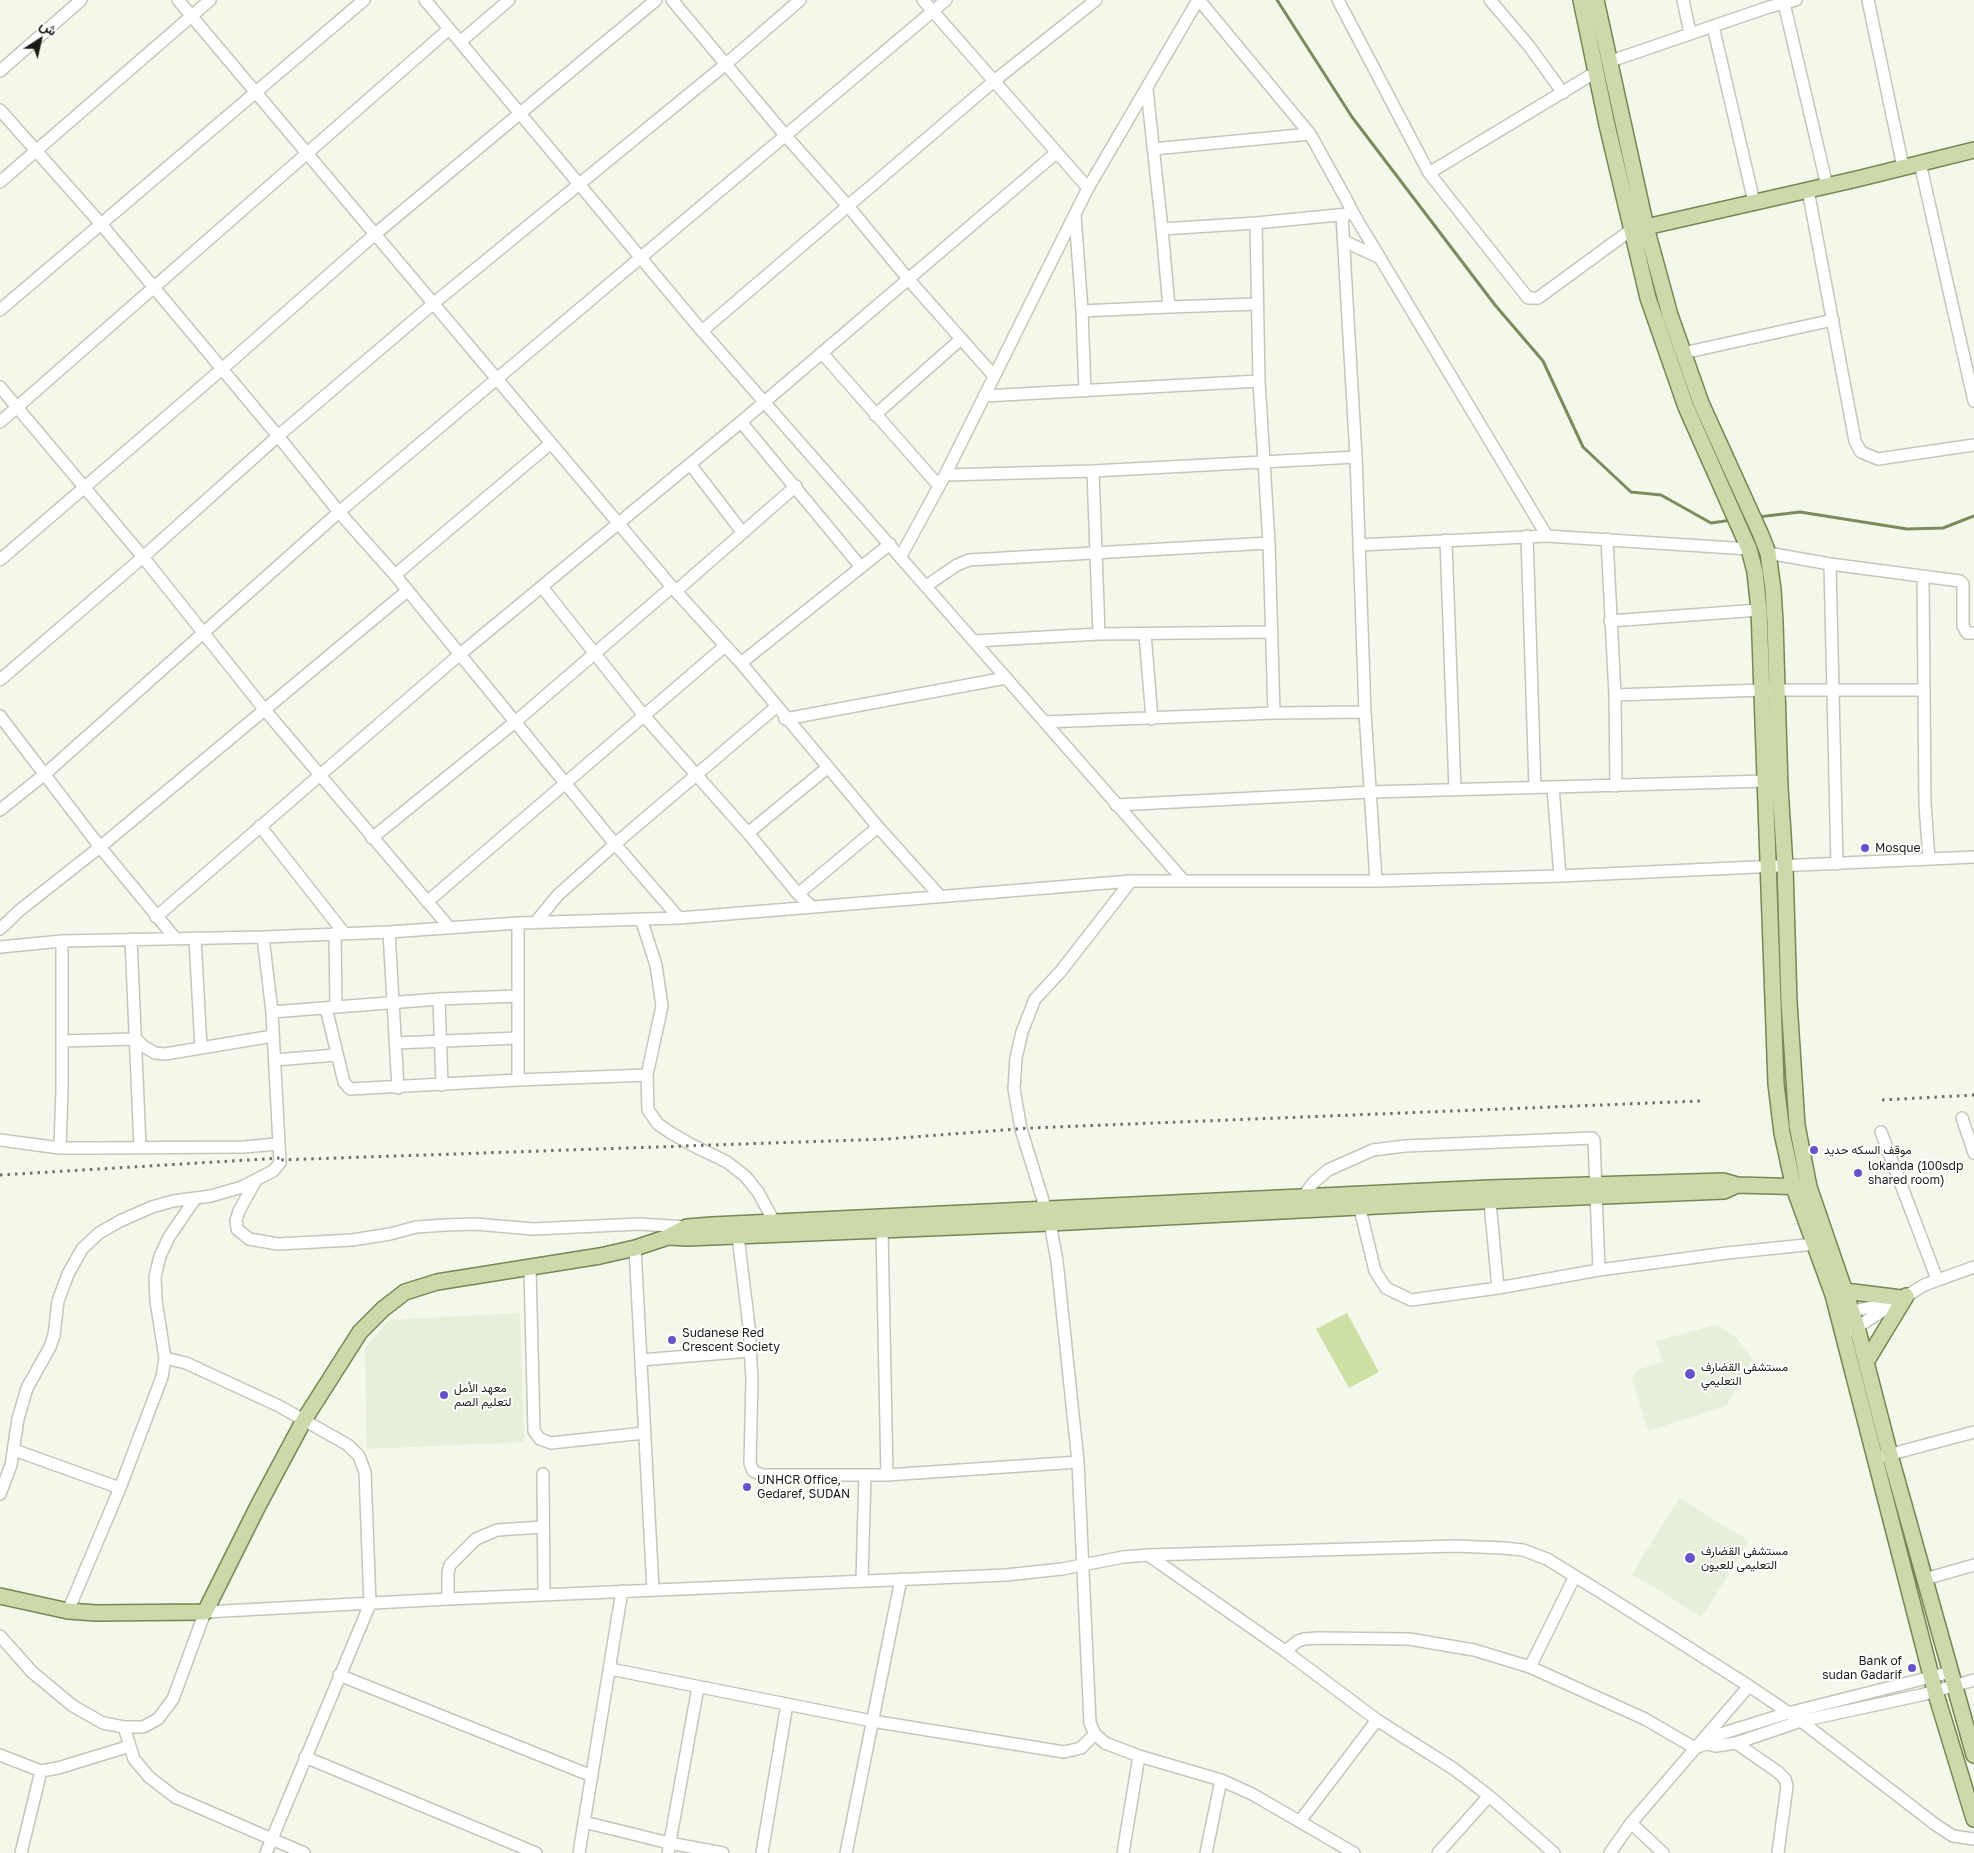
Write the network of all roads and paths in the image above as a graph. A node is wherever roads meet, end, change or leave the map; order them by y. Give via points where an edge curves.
1 (81, 0) edge
2 (178, 0) edge
3 (210, 0) edge
4 (364, 0) edge
5 (425, 0) edge
6 (509, 0) edge
7 (656, 0) edge
8 (672, 0) edge
9 (800, 0) edge
10 (923, 0) edge
11 (946, 0) edge
12 (1096, 0) edge
13 (1199, 0) edge
14 (1338, 0) edge
15 (1490, 0) edge
16 (1581, 0) edge
17 (1596, 0) edge
18 (1683, 0) edge
19 (1796, 0) edge
20 (1868, 0) edge
21 (1768, 3) edge
22 (1784, 3) junction
23 (932, 11) junction
24 (192, 16) junction
25 (1712, 26) junction
26 (449, 29) junction
27 (1690, 33) junction
28 (460, 42) junction
29 (1608, 62) junction
30 (726, 64) junction
31 (0, 71) edge
32 (1596, 72) junction
33 (994, 81) junction
34 (1147, 90) junction
35 (256, 91) junction
36 (1563, 93) junction
37 (0, 110) edge
38 (520, 115) junction
39 (1310, 134) junction
40 (785, 135) junction
41 (1153, 149) junction
42 (1974, 150) edge
43 (35, 151) junction
44 (1056, 153) junction
45 (308, 154) junction
46 (1920, 163) junction
47 (1903, 167) junction
48 (1430, 173) junction
49 (0, 182) edge
50 (579, 183) junction
51 (1826, 186) junction
52 (1088, 188) junction
53 (1808, 190) junction
54 (1754, 202) junction
55 (848, 206) junction
56 (1075, 213) junction
57 (1347, 214) junction
58 (1256, 223) junction
59 (101, 224) junction
60 (1646, 227) junction
61 (1162, 229) junction
62 (1631, 230) junction
63 (374, 235) junction
64 (1344, 240) junction
65 (1379, 257) junction
66 (642, 258) junction
67 (909, 280) junction
68 (153, 287) junction
69 (434, 303) junction
70 (1257, 304) junction
71 (1169, 307) junction
72 (0, 310) edge
73 (1082, 311) junction
74 (1833, 320) junction
75 (702, 331) junction
76 (962, 339) junction
77 (822, 353) junction
78 (1683, 353) junction
79 (222, 369) junction
80 (994, 376) junction
81 (498, 378) junction
82 (1259, 381) junction
83 (0, 387) edge
84 (1084, 391) junction
85 (984, 396) junction
86 (1974, 401) edge
87 (764, 402) junction
88 (17, 408) junction
89 (875, 415) junction
90 (0, 422) edge
91 (741, 422) junction
92 (278, 436) junction
93 (551, 443) junction
94 (1974, 445) edge
95 (1356, 457) junction
96 (690, 464) junction
97 (1264, 464) junction
98 (1093, 471) junction
99 (945, 474) junction
100 (796, 486) junction
101 (939, 486) junction
102 (83, 488) junction
103 (339, 512) junction
104 (618, 522) junction
105 (743, 533) junction
106 (1527, 536) junction
107 (1547, 536) junction
108 (1607, 539) junction
109 (1446, 540) junction
110 (1269, 543) junction
111 (890, 544) junction
112 (1359, 545) junction
113 (1749, 549) junction
114 (1096, 553) junction
115 (1768, 553) junction
116 (901, 556) junction
117 (143, 557) junction
118 (0, 560) edge
119 (1830, 564) junction
120 (861, 566) junction
121 (395, 575) junction
122 (1923, 576) junction
123 (926, 586) junction
124 (542, 587) junction
125 (674, 589) junction
126 (406, 591) junction
127 (1760, 610) junction
128 (1610, 620) junction
129 (1272, 632) junction
130 (1974, 633) edge
131 (203, 634) junction
132 (1099, 634) junction
133 (1145, 634) junction
134 (975, 641) junction
135 (725, 646) junction
136 (596, 654) junction
137 (459, 655) junction
138 (740, 664) junction
139 (1006, 678) junction
140 (0, 680) edge
141 (1834, 689) junction
142 (1762, 690) junction
143 (1778, 690) junction
144 (1923, 690) junction
145 (1615, 695) junction
146 (776, 707) junction
147 (264, 709) junction
148 (1365, 712) junction
149 (1274, 713) junction
150 (0, 716) edge
151 (645, 716) junction
152 (786, 719) junction
153 (1152, 719) junction
154 (515, 722) junction
155 (1045, 722) junction
156 (827, 768) junction
157 (45, 774) junction
158 (319, 774) junction
159 (695, 774) junction
160 (1766, 781) junction
161 (566, 782) junction
162 (1616, 786) junction
163 (1535, 787) junction
164 (1553, 788) junction
165 (1455, 790) junction
166 (1370, 792) junction
167 (1116, 805) junction
168 (0, 810) edge
169 (260, 826) junction
170 (878, 827) junction
171 (748, 833) junction
172 (372, 838) junction
173 (615, 844) junction
174 (100, 847) junction
175 (1974, 857) edge
176 (1929, 859) junction
177 (1837, 864) junction
178 (1769, 866) junction
179 (1785, 866) junction
180 (1560, 876) junction
181 (1131, 881) junction
182 (1376, 881) junction
183 (1184, 882) junction
184 (798, 894) junction
185 (940, 895) junction
186 (428, 902) junction
187 (811, 906) junction
188 (156, 917) junction
189 (679, 918) junction
190 (641, 919) junction
191 (518, 923) junction
192 (535, 923) junction
193 (448, 927) junction
194 (0, 929) edge
195 (389, 932) junction
196 (339, 933) junction
197 (263, 937) junction
198 (175, 938) junction
199 (194, 938) junction
200 (132, 939) junction
201 (62, 941) junction
202 (0, 947) edge
203 (518, 996) junction
204 (439, 999) junction
205 (394, 1003) junction
206 (331, 1008) junction
207 (272, 1012) junction
208 (273, 1036) junction
209 (136, 1038) junction
210 (518, 1038) junction
211 (62, 1041) junction
212 (442, 1041) junction
213 (395, 1043) junction
214 (201, 1048) junction
215 (336, 1055) junction
216 (275, 1060) junction
217 (1775, 1065) junction
218 (1792, 1065) junction
219 (648, 1075) junction
220 (518, 1080) junction
221 (442, 1085) junction
222 (398, 1088) junction
223 (1962, 1118) dead end
224 (1881, 1132) dead end
225 (0, 1140) edge
226 (277, 1144) junction
227 (60, 1148) junction
228 (140, 1148) junction
229 (1974, 1153) edge
230 (256, 1178) junction
231 (1801, 1188) junction
232 (1595, 1191) junction
233 (1304, 1196) junction
234 (195, 1199) junction
235 (1490, 1202) junction
236 (1045, 1208) junction
237 (1360, 1209) junction
238 (1300, 1212) junction
239 (1050, 1223) junction
240 (687, 1227) junction
241 (777, 1227) junction
242 (737, 1229) junction
243 (882, 1230) junction
244 (668, 1237) junction
245 (1815, 1244) junction
246 (635, 1248) junction
247 (1974, 1267) edge
248 (530, 1268) junction
249 (1599, 1270) junction
250 (1937, 1279) junction
251 (1498, 1288) junction
252 (1846, 1291) junction
253 (1901, 1298) junction
254 (1845, 1313) junction
255 (1857, 1327) junction
256 (1843, 1333) junction
257 (750, 1351) junction
258 (165, 1358) junction
259 (641, 1360) junction
260 (1866, 1362) junction
261 (304, 1420) junction
262 (1974, 1432) edge
263 (644, 1433) junction
264 (14, 1450) junction
265 (1890, 1455) junction
266 (1875, 1458) junction
267 (1078, 1462) junction
268 (543, 1474) dead end
269 (865, 1475) junction
270 (887, 1475) junction
271 (120, 1488) junction
272 (0, 1494) edge
273 (543, 1527) junction
274 (1148, 1555) junction
275 (1974, 1565) edge
276 (1082, 1566) junction
277 (1574, 1576) junction
278 (901, 1579) junction
279 (1925, 1579) junction
280 (862, 1580) junction
281 (652, 1590) junction
282 (622, 1591) junction
283 (544, 1594) junction
284 (0, 1596) edge
285 (448, 1598) junction
286 (370, 1604) junction
287 (68, 1611) junction
288 (205, 1612) junction
289 (0, 1636) edge
290 (1285, 1651) junction
291 (1530, 1667) junction
292 (610, 1669) junction
293 (340, 1675) junction
294 (1932, 1676) junction
295 (1953, 1679) junction
296 (1974, 1680) edge
297 (1749, 1686) junction
298 (698, 1687) junction
299 (1936, 1691) junction
300 (787, 1704) junction
301 (1788, 1713) junction
302 (1377, 1720) junction
303 (872, 1721) junction
304 (1800, 1721) junction
305 (124, 1727) junction
306 (1095, 1734) junction
307 (1736, 1743) junction
308 (130, 1746) junction
309 (1701, 1746) junction
310 (0, 1755) edge
311 (1974, 1755) edge
312 (305, 1756) junction
313 (1139, 1756) junction
314 (41, 1771) junction
315 (592, 1776) junction
316 (1221, 1780) junction
317 (1489, 1796) junction
318 (1974, 1819) edge
319 (1300, 1821) junction
320 (584, 1822) junction
321 (1631, 1823) junction
322 (1974, 1839) edge
323 (272, 1840) junction
324 (669, 1848) edge
325 (22, 1852) edge
326 (266, 1853) edge
327 (304, 1853) edge
328 (536, 1853) edge
329 (579, 1853) edge
330 (723, 1853) edge
331 (762, 1853) edge
332 (846, 1853) edge
333 (1123, 1853) edge
334 (1206, 1853) edge
335 (1353, 1853) edge
336 (1438, 1853) edge
337 (1554, 1853) edge
338 (1610, 1853) edge
339 (1663, 1853) edge
340 (1778, 1853) edge

1 - 31 street
2 - 24 street
3 - 24 street
4 - 35 street
5 - 26 street
6 - 28 street
7 - 38 street
8 - 30 street
9 - 30 street
10 - 23 street
11 - 23 street
12 - 33 street
13 - 34 street
13 - 39 street
14 - 48 street
15 - 36 street
16 - 32 main road
17 - 29 main road
18 - 27 street
19 - 22 street
20 - 47 street
21 - 22 street
21 - 25 street
22 - 51 street
23 - 33 street
23 - 40 street
24 - 35 street
24 - 43 street
25 - 27 street
25 - 54 street
26 - 28 street
26 - 45 street
27 - 29 street
28 - 38 street
29 - 60 main road
30 - 40 street
30 - 50 street
32 - 36 street
32 - 62 main road
33 - 44 street
33 - 55 street
34 - 41 street
34 - 52 street
35 - 45 street
35 - 59 street
36 - 48 street
37 - 43 street
38 - 50 street
38 - 63 street
39 - 41 street
39 - 57 street
40 - 55 street
40 - 66 street
41 - 61 street
42 - 46 main road
43 - 49 street
43 - 59 street
44 - 52 street
44 - 67 street
45 - 63 street
45 - 68 street
46 - 47 main road
46 - 86 street
47 - 51 main road
48 - 62 street via 1528,298 1538,298
50 - 66 street
50 - 69 street
51 - 53 main road
52 - 56 street
53 - 54 main road
53 - 74 street
54 - 60 main road
55 - 67 street
55 - 75 street
56 - 73 street
56 - 80 street
57 - 58 street
57 - 64 street
57 - 65 street
58 - 61 street
58 - 70 street
59 - 68 street
59 - 72 street
60 - 62 main road
60 - 78 main road
61 - 71 street
62 - 113 main road via 1645,288 1686,407
63 - 69 street
63 - 79 street
64 - 65 street
64 - 95 street
65 - 107 street
66 - 75 street
66 - 81 street
67 - 76 street
67 - 77 street
68 - 79 street
68 - 88 street
69 - 81 street
69 - 92 street
70 - 71 street
70 - 82 street
71 - 73 street
73 - 84 street
74 - 78 street
74 - 94 street via 1856,441 1861,452 1878,459
75 - 87 street
76 - 80 street
76 - 89 street
77 - 87 street
77 - 89 street
78 - 115 main road via 1701,403
79 - 92 street
79 - 102 street
80 - 85 street
81 - 93 street
81 - 103 street
82 - 84 street
82 - 97 street
83 - 88 street
84 - 85 street
85 - 99 street
87 - 91 street
87 - 111 street
88 - 90 street
88 - 102 street
89 - 101 street
91 - 96 street
91 - 100 street
92 - 103 street
92 - 117 street
93 - 104 street
93 - 121 street
95 - 97 street
95 - 112 street
96 - 104 street
96 - 105 street
97 - 98 street
97 - 110 street
98 - 99 street
98 - 114 street
99 - 101 street
100 - 105 street
100 - 120 street
101 - 116 street
102 - 117 street
102 - 118 street
103 - 121 street
103 - 131 street
104 - 124 street
104 - 125 street
105 - 125 street
106 - 107 street
106 - 109 street
106 - 163 street
107 - 108 street
108 - 113 street
108 - 128 street
109 - 112 street
109 - 165 street
110 - 114 street
110 - 129 street
111 - 116 street
111 - 120 street
112 - 148 street
113 - 127 main road
114 - 123 street via 969,560
114 - 132 street
115 - 119 street
115 - 143 main road
116 - 123 street
117 - 131 street
117 - 140 street
119 - 122 street
119 - 141 street
120 - 138 street
121 - 126 street
122 - 130 street via 1961,582 1963,626 1967,633
122 - 144 street
123 - 134 street
124 - 136 street
124 - 137 street
125 - 135 street
125 - 136 street
126 - 137 street
126 - 147 street
127 - 128 street
127 - 142 main road
128 - 145 street
129 - 133 street
129 - 149 street
131 - 147 street
131 - 157 street
132 - 133 street
132 - 134 street
133 - 153 street
134 - 139 street
135 - 138 street
135 - 151 street
136 - 151 street
136 - 154 street
137 - 154 street
137 - 158 street
138 - 146 street
139 - 152 street
139 - 155 street
141 - 143 street
141 - 144 street
141 - 177 street
142 - 143 street
142 - 145 street
142 - 160 main road
143 - 179 main road
144 - 176 street
145 - 162 street
146 - 152 street
146 - 159 street
147 - 158 street
147 - 174 street
148 - 149 street
148 - 166 street
149 - 153 street
150 - 157 street
151 - 159 street
151 - 161 street
152 - 156 street
153 - 155 street
154 - 161 street
154 - 172 street
155 - 167 street
156 - 170 street
156 - 171 street
157 - 168 street
157 - 174 street
158 - 169 street
158 - 172 street
159 - 171 street
159 - 173 street
160 - 162 street
160 - 178 main road
161 - 173 street
161 - 186 street
162 - 164 street
163 - 164 street
163 - 165 street
164 - 180 street
165 - 166 street
166 - 167 street
166 - 182 street
167 - 183 street
169 - 188 street
169 - 196 street
170 - 184 street
170 - 185 street
171 - 184 street
172 - 186 street
173 - 189 street
173 - 192 street via 558,895
174 - 188 street
174 - 194 street
175 - 176 street
176 - 177 street
177 - 179 street
178 - 179 street
178 - 180 street
178 - 217 main road
179 - 218 main road
180 - 182 street
181 - 183 street
181 - 185 street
181 - 236 street via 1035,1000 1022,1032 1014,1089 1020,1129
182 - 183 street
184 - 187 street
185 - 187 street
186 - 193 street
187 - 189 street
188 - 198 street
189 - 190 street
190 - 192 street
190 - 219 street via 656,965 662,1006
191 - 192 street
191 - 193 street
191 - 203 street
193 - 195 street
195 - 196 street
195 - 205 street
196 - 197 street
196 - 206 street
197 - 199 street
197 - 207 street
198 - 199 street
198 - 200 street
199 - 214 street
200 - 201 street
200 - 209 street
201 - 202 street
201 - 211 street
203 - 204 street
203 - 210 street
204 - 205 street
204 - 212 street
205 - 206 street
205 - 213 street
206 - 207 street
206 - 215 street
207 - 208 street
208 - 214 street
208 - 216 street
209 - 211 street
209 - 214 street via 156,1053
209 - 228 street
210 - 212 street
210 - 220 street
211 - 227 street
212 - 213 street
212 - 221 street
213 - 222 street
215 - 216 street
215 - 222 street via 347,1088
216 - 226 street
217 - 218 main road
217 - 231 main road via 1782,1133
218 - 231 main road
219 - 220 street
219 - 241 street via 648,1110 658,1124 692,1146 727,1162 745,1176 758,1192
220 - 221 street
221 - 222 street
223 - 229 street
224 - 250 street
225 - 227 street
226 - 228 street
226 - 230 street via 280,1163
227 - 228 street
230 - 234 street via 242,1187
230 - 240 street via 239,1211 237,1229 248,1239 278,1244 352,1240 416,1227 444,1225 533,1228 640,1224
231 - 232 main road via 1737,1185 1723,1180
231 - 245 main road
231 - 252 main road
232 - 233 main road
232 - 233 street via 1592,1138 1373,1150 1328,1170
232 - 235 main road
232 - 249 street
233 - 236 main road
233 - 238 street
234 - 258 street via 169,1237 155,1277
234 - 264 street via 152,1207 120,1221 99,1233 82,1249 58,1301 50,1347 26,1388
235 - 237 main road
235 - 251 street
236 - 239 street
236 - 241 main road
237 - 238 main road
237 - 251 street via 1375,1271 1386,1288 1411,1300
238 - 239 main road
239 - 243 main road
239 - 267 street
240 - 242 main road
240 - 244 main road
241 - 242 main road
241 - 243 main road
242 - 244 main road via 688,1238
242 - 257 street
243 - 270 street
244 - 246 main road
245 - 249 street
245 - 254 main road
246 - 248 main road
246 - 259 street
247 - 250 street
248 - 261 main road via 437,1282 405,1292 382,1308 360,1332
248 - 263 street via 534,1430 540,1439 551,1443
249 - 251 street
250 - 253 street
252 - 253 main road
252 - 254 main road
253 - 254 street
253 - 255 street
253 - 260 main road
254 - 255 main road
254 - 256 main road
255 - 256 street
255 - 260 main road
256 - 266 main road
257 - 259 street
257 - 269 street via 750,1463 753,1471 762,1475
258 - 261 street via 186,1363
258 - 271 street via 162,1377
259 - 263 street
260 - 265 main road
261 - 286 street via 348,1445 359,1456 365,1472
261 - 288 main road
262 - 265 street
263 - 281 street
264 - 271 street
264 - 272 street
265 - 266 street
265 - 279 main road
266 - 294 main road
267 - 270 street
267 - 276 street
268 - 273 street
269 - 270 street
269 - 280 street
271 - 287 street
273 - 283 street
273 - 285 street via 497,1530 476,1539 450,1565
274 - 276 street
274 - 277 street via 1455,1546 1503,1548 1523,1550 1547,1559
274 - 290 street
275 - 279 street
276 - 278 street via 1023,1574
276 - 306 street via 1090,1723
277 - 291 street
277 - 297 street
278 - 280 street
278 - 303 street
279 - 295 main road
280 - 281 street
281 - 282 street
282 - 283 street
282 - 292 street
283 - 285 street
284 - 287 main road
285 - 286 street
286 - 288 street
286 - 293 street
287 - 288 main road
288 - 305 street via 173,1699 158,1719 142,1727
289 - 305 street via 32,1672 73,1706 103,1723
290 - 291 street via 1304,1639 1408,1639 1474,1650
290 - 302 street
291 - 309 street
292 - 298 street
292 - 315 street
293 - 312 street
293 - 315 street
294 - 295 street
294 - 299 main road
294 - 301 street
295 - 296 street
295 - 299 street
295 - 311 main road
297 - 301 street
297 - 309 street
298 - 300 street
298 - 324 street
299 - 304 street
299 - 318 main road
300 - 303 street
300 - 331 street
301 - 304 street
301 - 309 street via 1714,1736
302 - 317 street via 1454,1769
302 - 319 street
303 - 306 street via 1064,1752 1081,1748
303 - 332 street
304 - 307 street
304 - 322 street via 1936,1825 1954,1836
305 - 308 street
306 - 313 street via 1105,1743
307 - 309 street
307 - 340 street via 1785,1779 1787,1786
308 - 314 street
308 - 323 street via 134,1759 149,1777 175,1797
309 - 321 street
310 - 314 street
312 - 323 street
312 - 328 street
313 - 316 street
313 - 333 street
314 - 325 street
315 - 320 street
316 - 319 street
316 - 334 street
317 - 336 street
317 - 337 street
319 - 335 street
320 - 324 street
320 - 329 street
321 - 338 street
321 - 339 street
323 - 326 street
323 - 327 street
324 - 330 street

